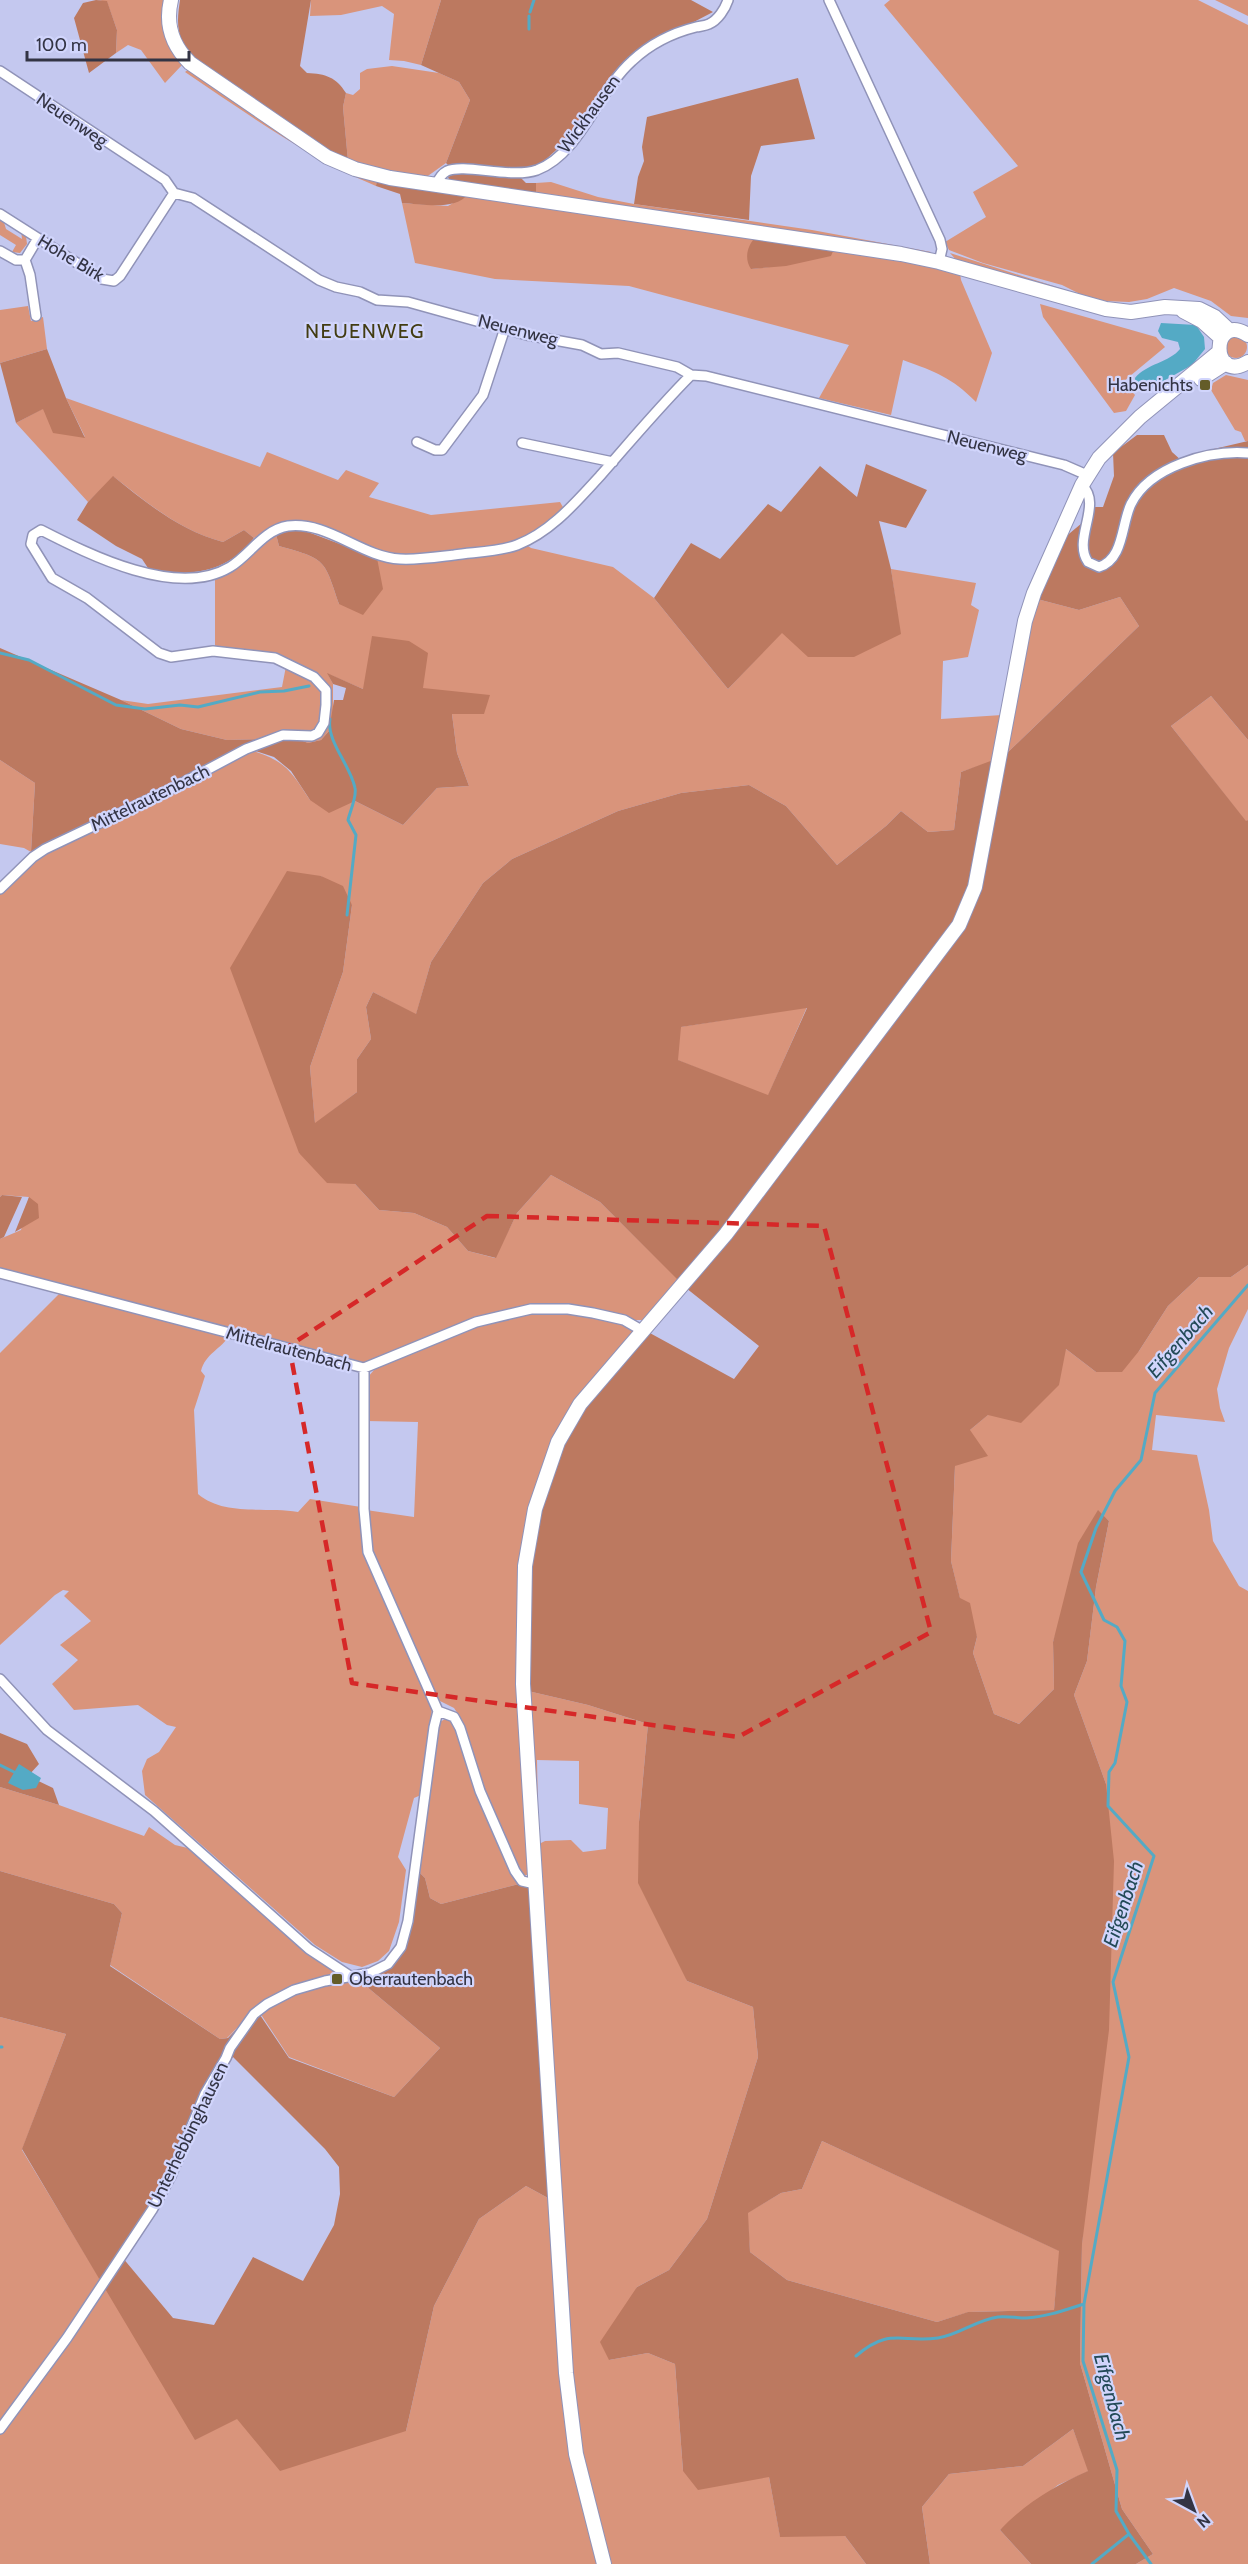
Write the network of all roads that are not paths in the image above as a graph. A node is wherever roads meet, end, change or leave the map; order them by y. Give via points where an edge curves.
1 (171, 0) edge
2 (728, 0) edge
3 (829, 0) edge
4 (0, 71) edge
5 (436, 185) junction
6 (174, 193) junction
7 (0, 214) edge
8 (38, 238) junction
9 (0, 251) edge
10 (25, 260) junction
11 (939, 262) junction
12 (36, 316) dead end
13 (505, 328) junction
14 (1248, 334) edge
15 (1224, 346) junction
16 (1246, 366) edge
17 (691, 375) junction
18 (417, 442) dead end
19 (522, 443) dead end
20 (1248, 453) edge
21 (613, 462) junction
22 (1085, 480) junction
23 (0, 889) edge
24 (0, 1273) edge
25 (643, 1330) junction
26 (364, 1368) junction
27 (0, 1679) edge
28 (438, 1711) junction
29 (535, 1884) junction
30 (350, 1976) junction
31 (0, 2429) edge
32 (604, 2564) edge

1 - 5 main road via 172,39 184,57 202,72 337,162 390,178
2 - 5 street, Wickhausen via 725,10 710,24 654,44 622,69 570,145 551,162 517,174 453,170 441,176
3 - 11 street via 940,240
4 - 6 street, Neuenweg via 165,180
5 - 11 main road
6 - 8 street, Hohe Birk via 114,281 102,279
6 - 13 street, Neuenweg via 193,198 325,283 377,300 408,302
7 - 8 street, Hohe Birk
8 - 10 street
9 - 10 street via 16,260
10 - 12 street
11 - 15 main road via 1106,309 1200,309 1207,312
13 - 17 street, Neuenweg via 582,345 601,354 677,367
13 - 18 street via 483,395 450,442 442,450
14 - 15 main road via 1239,330
15 - 16 main road via 1232,366
15 - 22 main road via 1147,411 1100,458
17 - 21 street
17 - 22 street, Neuenweg via 1064,465
19 - 21 street
20 - 22 street via 1203,455 1155,478 1131,505 1112,559 1099,567 1088,562 1083,552 1089,503
21 - 23 street, Mittelrautenbach via 544,530 503,549 393,559 323,532 287,526 270,534 226,570 189,579 137,571 41,530 34,533 34,552 57,582 87,598 150,648 171,657 213,651 275,658 314,676 326,690 326,705 321,729 312,736 283,735 246,749 45,849
22 - 25 main road via 1027,613 975,887 964,916 726,1234
24 - 26 street, Mittelrautenbach
25 - 26 street, Mittelrautenbach via 624,1320 593,1313 531,1309 476,1322
25 - 29 main road via 573,1415 554,1453 533,1519 525,1566 522,1645
26 - 28 street via 364,1509 368,1552
27 - 30 street via 47,1730 154,1812 309,1949
28 - 29 street via 454,1717 460,1728 480,1791 515,1871 522,1881
28 - 30 street via 411,1906 401,1947 388,1964 370,1973
29 - 32 main road via 568,2396 576,2454
30 - 31 street, Unterhebbinghausen via 294,1990 254,2014 205,2094 171,2176 152,2210 67,2338

